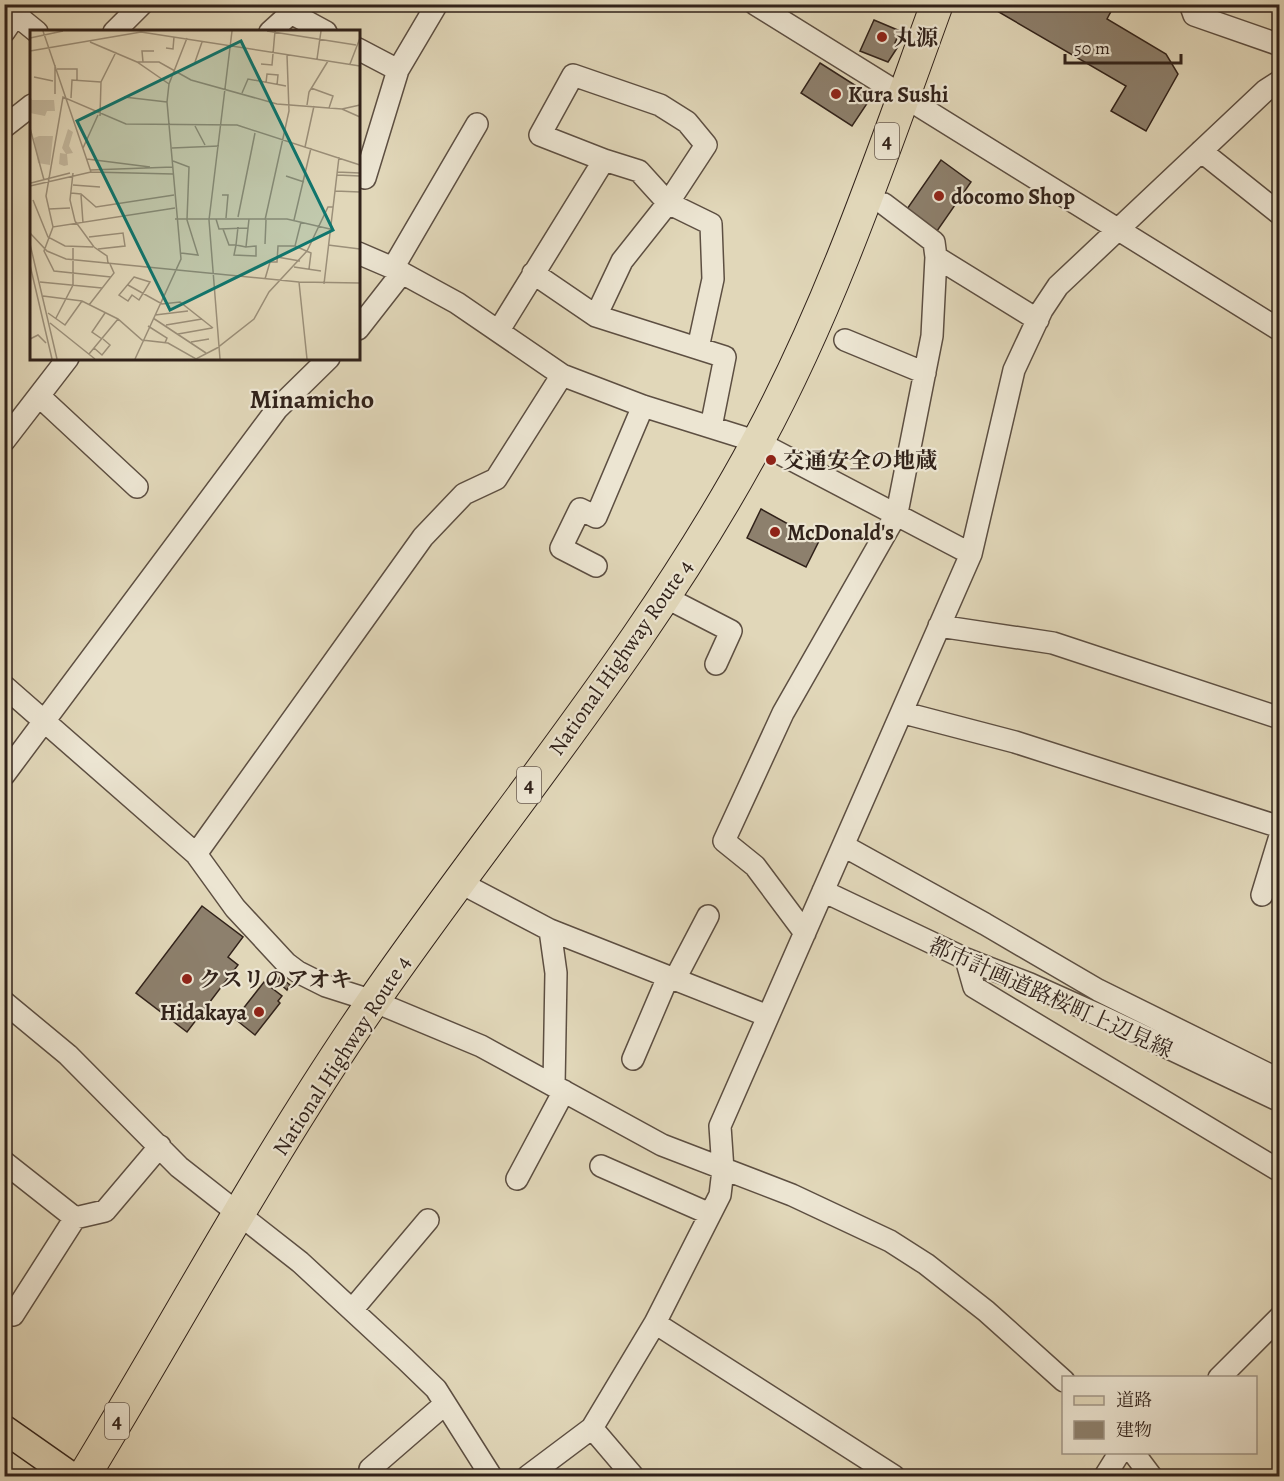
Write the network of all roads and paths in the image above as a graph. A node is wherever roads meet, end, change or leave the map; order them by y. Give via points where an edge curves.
1 (142, 4) edge
2 (438, 4) edge
3 (755, 4) edge
4 (937, 4) edge
5 (1190, 4) edge
6 (287, 9) edge
7 (14, 17) edge
8 (34, 30) edge
9 (116, 30) edge
10 (271, 30) edge
11 (323, 30) edge
12 (1280, 45) edge
13 (360, 50) edge
14 (398, 69) junction
15 (1280, 81) edge
16 (904, 96) junction
17 (30, 107) edge
18 (477, 124) dead end
19 (4, 127) edge
20 (1201, 151) junction
21 (604, 160) junction
22 (365, 178) dead end
23 (668, 203) junction
24 (884, 204) dead end
25 (1280, 214) edge
26 (1118, 229) junction
27 (360, 254) edge
28 (936, 257) junction
29 (397, 271) junction
30 (532, 273) junction
31 (596, 316) junction
32 (1038, 320) junction
33 (360, 326) edge
34 (499, 330) junction
35 (1280, 330) edge
36 (845, 340) dead end
37 (698, 348) junction
38 (66, 360) edge
39 (327, 360) edge
40 (925, 373) junction
41 (562, 375) junction
42 (39, 396) junction
43 (643, 406) junction
44 (711, 427) junction
45 (4, 441) edge
46 (758, 442) junction
47 (137, 487) dead end
48 (897, 513) junction
49 (971, 554) junction
50 (596, 566) dead end
51 (664, 597) junction
52 (939, 626) junction
53 (716, 664) dead end
54 (4, 686) edge
55 (904, 713) junction
56 (1280, 718) edge
57 (45, 723) junction
58 (4, 775) edge
59 (1280, 827) edge
60 (1280, 836) edge
61 (844, 846) junction
62 (196, 854) junction
63 (459, 882) junction
64 (823, 891) junction
65 (1262, 895) dead end
66 (708, 916) dead end
67 (550, 930) junction
68 (805, 933) junction
69 (966, 960) junction
70 (671, 978) junction
71 (373, 1001) junction
72 (4, 1002) edge
73 (768, 1016) junction
74 (633, 1059) dead end
75 (1280, 1080) edge
76 (559, 1088) junction
77 (1280, 1101) edge
78 (160, 1146) junction
79 (4, 1161) edge
80 (601, 1166) dead end
81 (723, 1170) junction
82 (1280, 1171) edge
83 (517, 1179) dead end
84 (240, 1213) junction
85 (710, 1214) junction
86 (75, 1218) junction
87 (428, 1220) dead end
88 (352, 1311) junction
89 (13, 1315) dead end
90 (1280, 1317) edge
91 (655, 1323) junction
92 (1220, 1376) edge
93 (1062, 1379) edge
94 (445, 1404) junction
95 (592, 1428) junction
96 (4, 1429) edge
97 (1119, 1454) edge
98 (1134, 1454) edge
99 (370, 1468) dead end
100 (71, 1476) edge
101 (84, 1476) edge
102 (491, 1476) edge
103 (528, 1476) edge
104 (633, 1476) edge
105 (894, 1476) edge
106 (1105, 1476) edge
107 (1150, 1476) edge

1 - 9 street
2 - 14 street
3 - 16 street
4 - 16 highway, National Highway Route 4 / 4
5 - 12 street via 1194,15
6 - 10 street
6 - 11 street
7 - 8 street
13 - 14 street
14 - 22 street
15 - 20 street
16 - 26 street
16 - 46 highway, National Highway Route 4 / 4 via 834,279
17 - 19 street
18 - 29 street
20 - 25 street
20 - 26 street
21 - 23 street via 639,171
21 - 23 street via 540,135 573,75 660,105 687,122 706,145
21 - 30 street
23 - 31 street via 622,261
23 - 37 street via 711,224 713,279
24 - 28 street via 934,242
26 - 32 street via 1058,286
26 - 35 street
27 - 29 street
28 - 32 street
28 - 40 street via 932,336
29 - 33 street
29 - 34 street
30 - 31 street
30 - 34 street
31 - 37 street
32 - 49 street via 1014,370
34 - 41 street
36 - 40 street
37 - 44 street via 725,357
38 - 42 street
39 - 57 street via 277,409
40 - 48 street
41 - 43 street
41 - 62 street via 496,479 464,494 423,537
42 - 45 street
42 - 47 street
43 - 44 street
43 - 50 street via 596,517 580,509 561,548
44 - 46 street
46 - 48 street
46 - 51 highway, National Highway Route 4 / 4
48 - 49 street
48 - 68 street via 783,713 724,841 755,866
49 - 52 street
51 - 53 street via 731,631
51 - 63 highway, National Highway Route 4 / 4
52 - 55 street
52 - 56 street via 1053,643
54 - 57 street
55 - 59 street via 1014,742
55 - 61 street
57 - 58 street
57 - 62 street
60 - 65 street
61 - 64 street
61 - 75 street, 都市計画道路桜町上辺見線 via 1098,990
62 - 71 street via 235,908 286,963 326,987
63 - 67 street
63 - 71 highway, National Highway Route 4 / 4
64 - 68 street
64 - 69 street, 都市計画道路桜町上辺見線
66 - 70 street
67 - 70 street
67 - 76 street via 556,973
68 - 73 street
69 - 77 street, 都市計画道路桜町上辺見線 via 1030,984
69 - 82 street via 974,987
70 - 73 street
70 - 74 street
71 - 76 street via 481,1046
71 - 84 highway, National Highway Route 4 / 4
72 - 78 street via 68,1055
73 - 81 street via 720,1126
76 - 81 street via 662,1144
76 - 83 street
78 - 84 street via 180,1167
78 - 86 street via 105,1211
79 - 86 street
80 - 85 street
81 - 85 street via 720,1195
81 - 93 street via 792,1195 926,1264
84 - 88 street
84 - 101 highway, National Highway Route 4 / 4
85 - 91 street
86 - 89 street
87 - 88 street
88 - 94 street via 436,1389
90 - 92 street
91 - 95 street
91 - 105 street
94 - 99 street
94 - 102 street
95 - 103 street
95 - 104 street
96 - 100 main road
97 - 106 street
98 - 107 street

